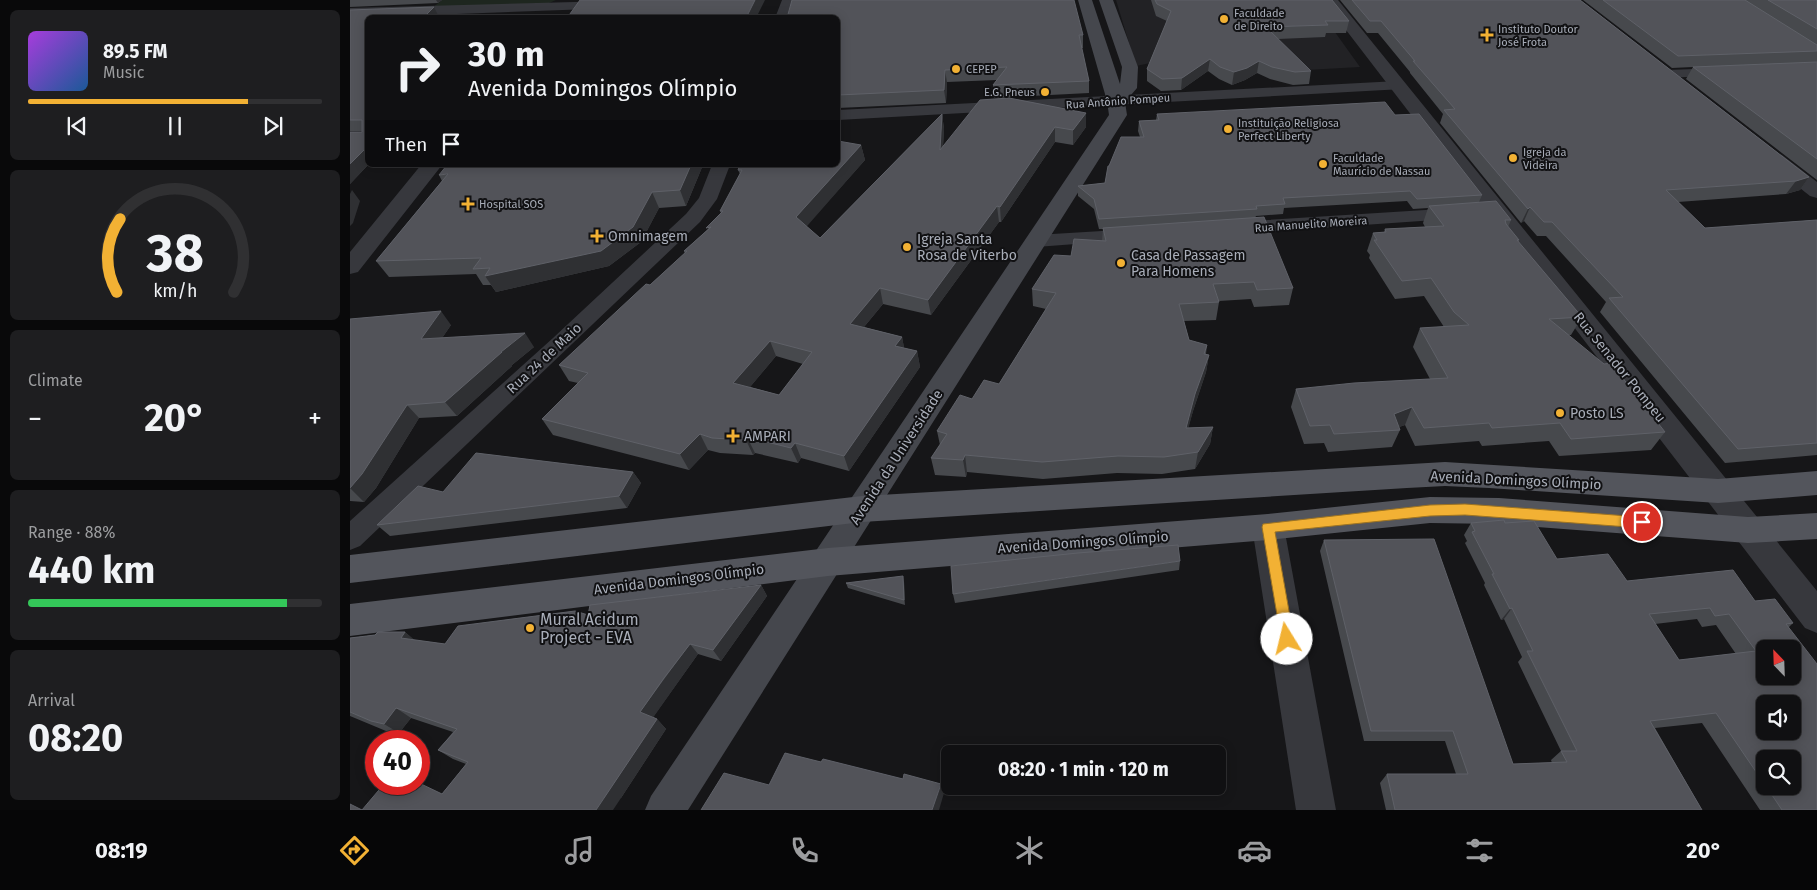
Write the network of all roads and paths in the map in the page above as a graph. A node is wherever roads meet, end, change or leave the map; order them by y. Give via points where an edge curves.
1 (788, 0) edge
2 (1085, 0) edge
3 (1106, 0) edge
4 (1330, 0) edge
5 (623, 4) edge
6 (561, 8) edge
7 (350, 13) edge
8 (782, 15) edge
9 (1652, 62) edge
10 (1730, 72) edge
11 (1676, 86) joint
12 (1403, 92) junction
13 (1117, 106) junction
14 (840, 115) edge
15 (430, 167) edge
16 (720, 167) edge
17 (1817, 192) edge
18 (1817, 207) edge
19 (1496, 212) junction
20 (1220, 229) edge
21 (1151, 234) edge
22 (1036, 241) junction
23 (350, 266) edge
24 (1817, 483) edge
25 (1718, 490) junction
26 (862, 509) junction
27 (1817, 526) edge
28 (1268, 527) junction
29 (1748, 530) junction
30 (350, 538) edge
31 (828, 562) junction
32 (350, 569) edge
33 (1817, 617) edge
34 (350, 620) edge
35 (665, 810) edge
36 (1316, 810) edge

1 - 8 street
2 - 13 main road
3 - 13 main road, Avenida da Universidade via 1130,68 1128,88
4 - 12 street, Rua Senador Pompeu
5 - 6 street
6 - 7 street
9 - 11 street
10 - 11 street
12 - 13 street, Rua Antônio Pompeu
12 - 19 street, Rua Senador Pompeu
13 - 14 street, Rua Antônio Pompeu
13 - 22 main road, Avenida da Universidade via 1118,115
15 - 23 street
16 - 30 street, Rua 24 de Maio via 708,199 693,218
17 - 18 street via 1760,154
19 - 20 street, Rua Manuelito Moreira
19 - 25 street, Rua Senador Pompeu
21 - 22 street
22 - 26 main road, Avenida da Universidade
24 - 25 main road, Avenida Domingos Olímpio
25 - 26 main road, Avenida Domingos Olímpio via 1445,474
25 - 29 street, Rua Senador Pompeu
26 - 31 main road, Avenida da Universidade
26 - 32 main road, Avenida Domingos Olímpio
27 - 29 main road, Avenida Domingos Olímpio
28 - 29 main road, Avenida Domingos Olímpio via 1430,510 1465,510
28 - 31 main road, Avenida Domingos Olímpio
28 - 36 street
29 - 33 street, Rua Senador Pompeu
31 - 34 main road, Avenida Domingos Olímpio
31 - 35 main road, Avenida da Universidade

